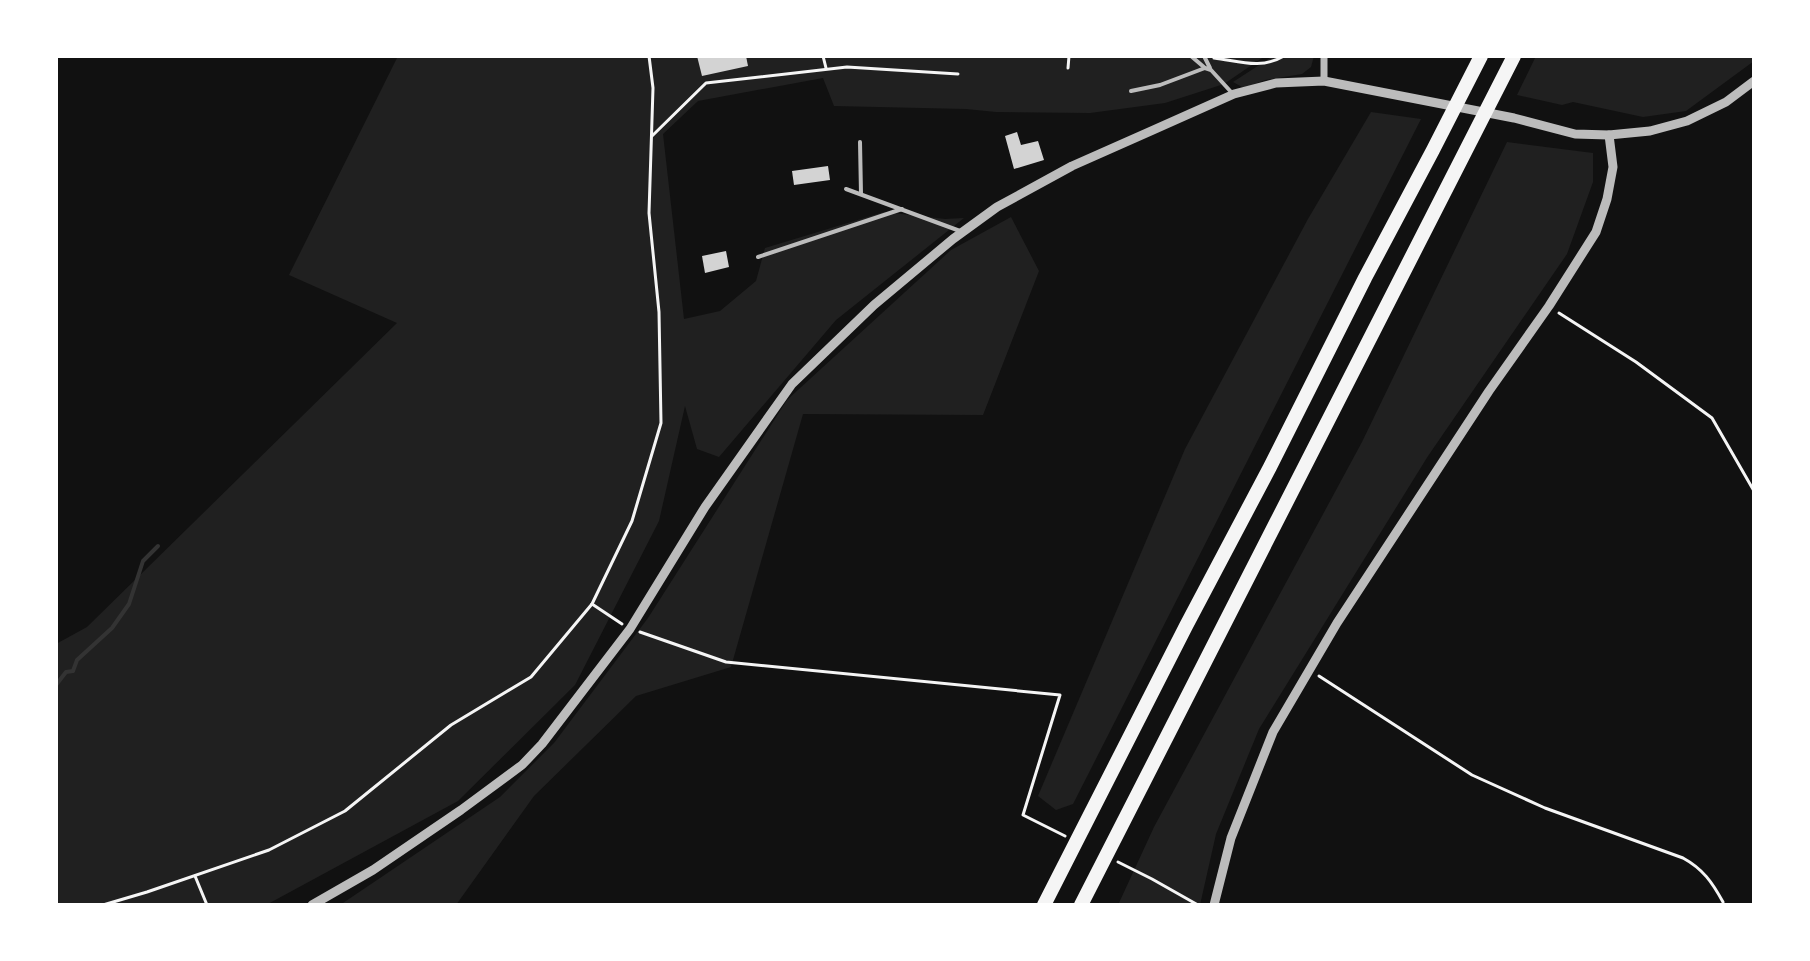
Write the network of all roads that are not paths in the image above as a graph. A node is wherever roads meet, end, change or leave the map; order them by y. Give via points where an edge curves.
1 (1191, 56) edge
2 (1205, 56) edge
3 (1324, 56) edge
4 (1481, 56) edge
5 (1514, 56) edge
6 (1205, 68) junction
7 (1211, 70) junction
8 (1324, 81) junction
9 (1754, 81) edge
10 (1131, 91) dead end
11 (1234, 94) junction
12 (1609, 135) junction
13 (860, 142) dead end
14 (846, 189) dead end
15 (861, 194) junction
16 (902, 209) junction
17 (962, 232) junction
18 (758, 257) dead end
19 (312, 905) edge
20 (1044, 905) edge
21 (1081, 905) edge
22 (1214, 905) edge

1 - 6 lane
2 - 7 lane
3 - 8 street
4 - 20 highway
5 - 21 highway
6 - 7 lane
6 - 10 lane
7 - 11 lane
8 - 11 street via 1276,83
8 - 12 street via 1575,134
9 - 12 street via 1687,121
11 - 17 street via 1072,166
12 - 22 street via 1613,167 1596,232 1337,623 1273,732 1231,838
13 - 15 lane
14 - 15 lane
15 - 16 lane
16 - 17 lane
16 - 18 lane
17 - 19 street via 874,305 792,384 705,507 630,629 522,765 373,870

